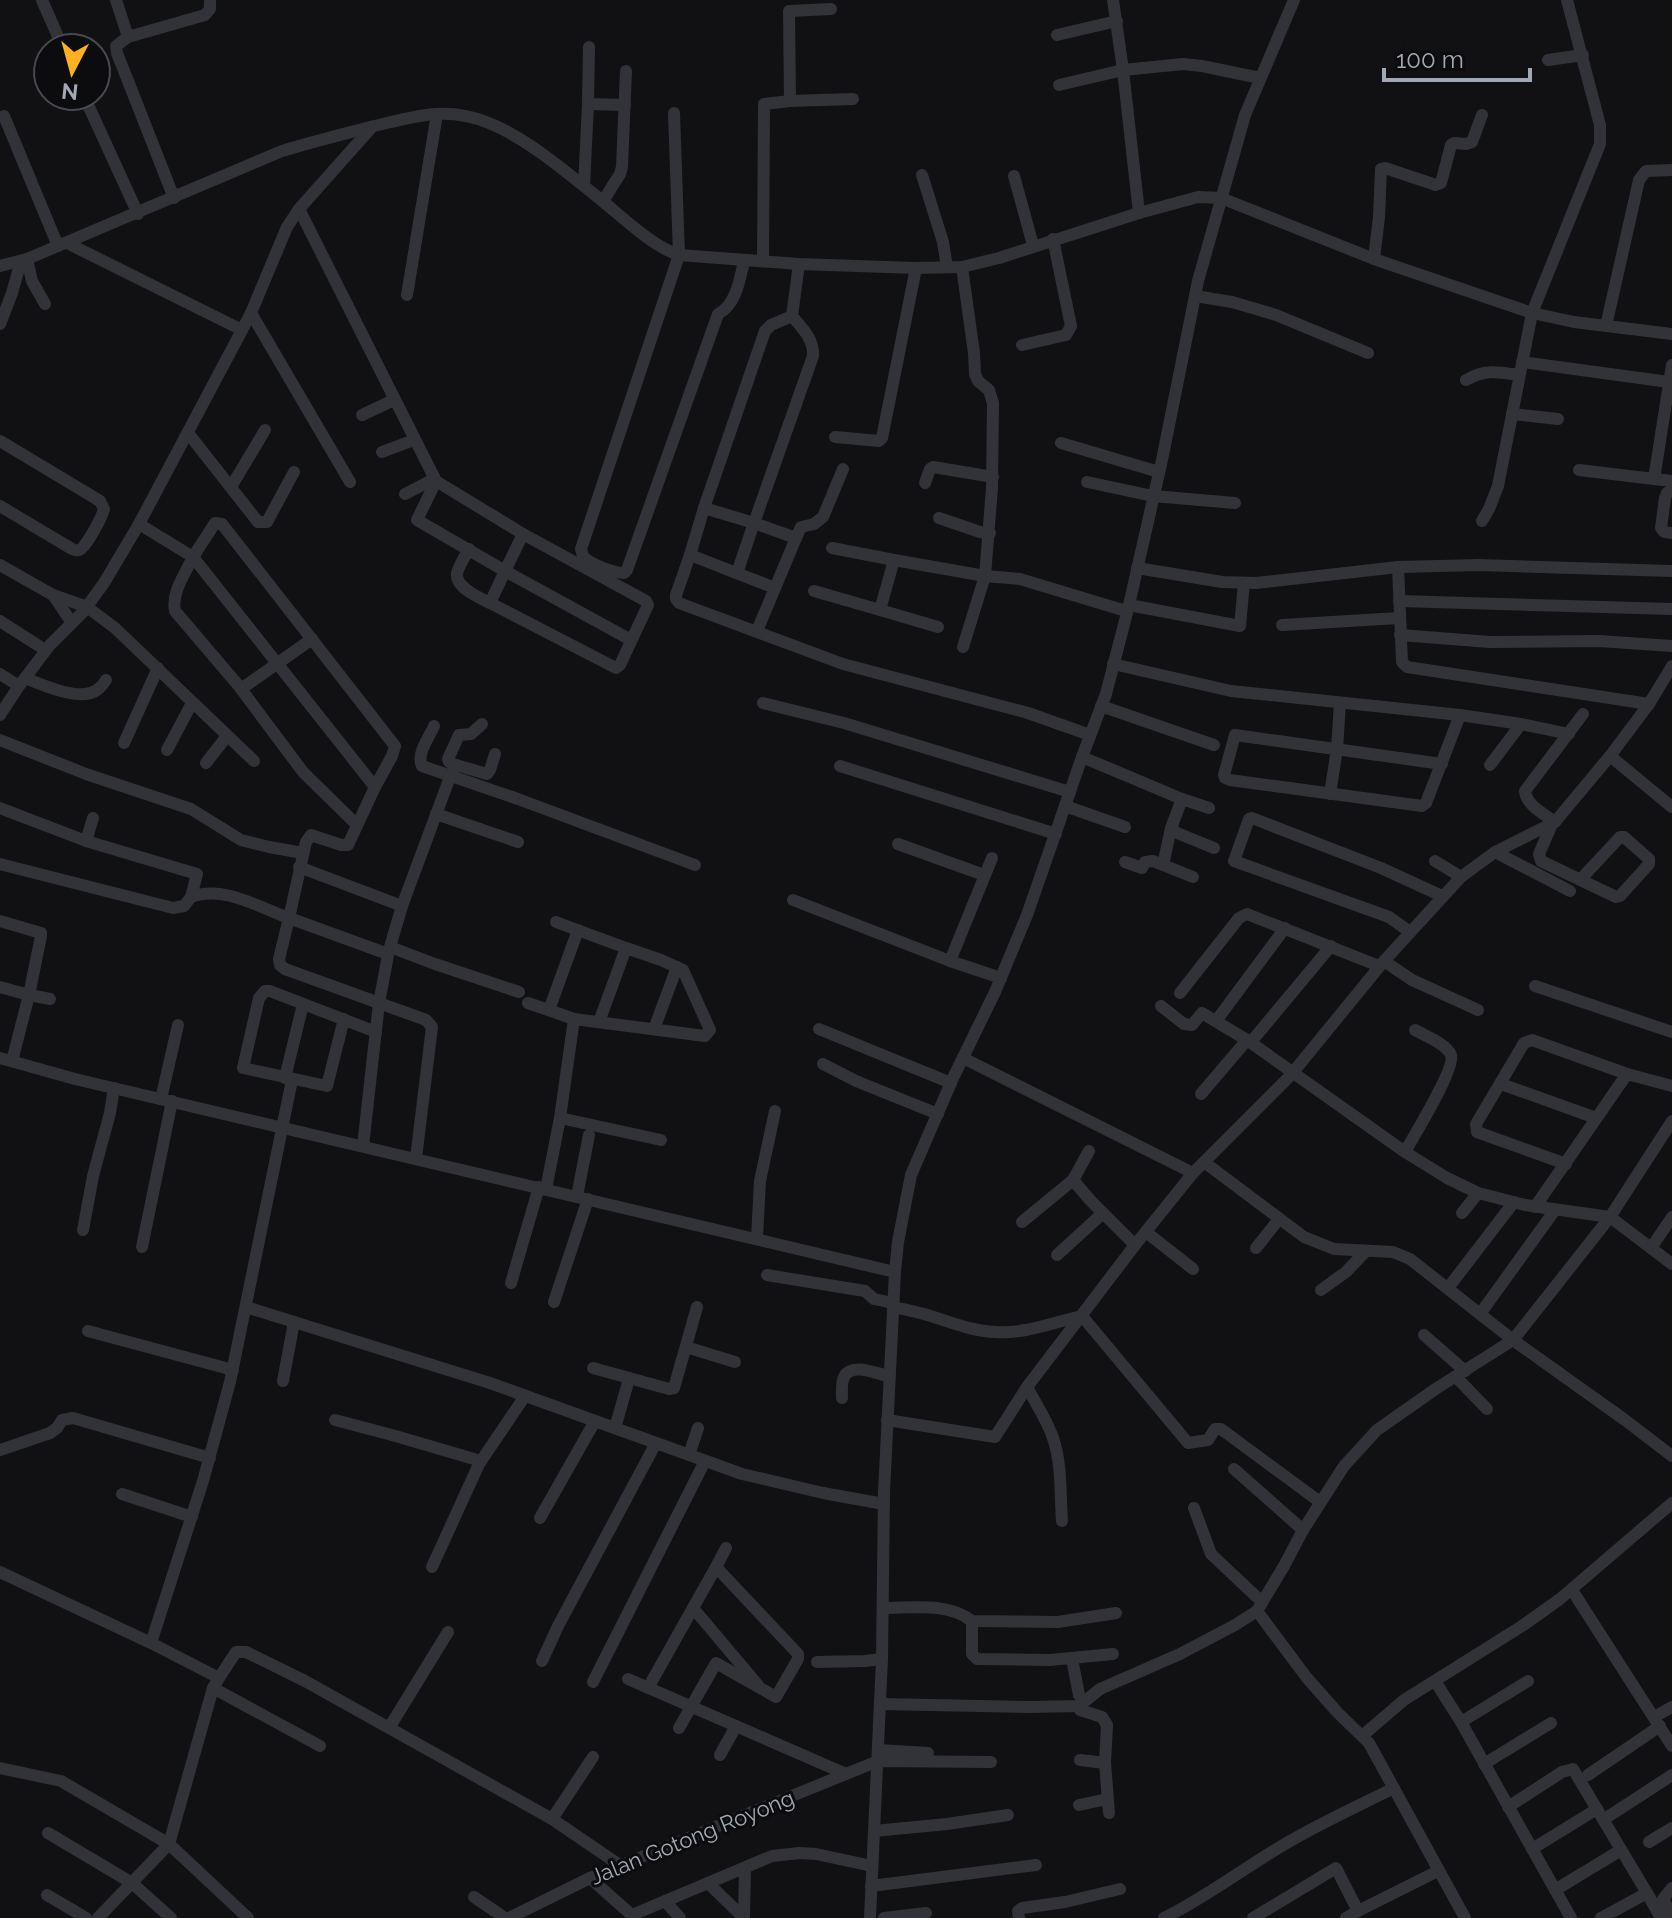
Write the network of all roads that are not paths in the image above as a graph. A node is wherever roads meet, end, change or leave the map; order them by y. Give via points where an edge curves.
1 (42, 0) edge
2 (116, 0) edge
3 (210, 0) edge
4 (1113, 0) edge
5 (1567, 0) edge
6 (1290, 2) edge
7 (831, 9) dead end
8 (1117, 21) junction
9 (56, 32) edge
10 (1057, 35) dead end
11 (128, 37) junction
12 (589, 47) dead end
13 (1583, 55) junction
14 (1548, 60) dead end
15 (1123, 70) junction
16 (626, 71) dead end
17 (1260, 78) junction
18 (1059, 85) dead end
19 (853, 99) dead end
20 (790, 101) junction
21 (588, 104) junction
22 (625, 105) junction
23 (91, 112) edge
24 (674, 113) dead end
25 (437, 114) junction
26 (1482, 115) dead end
27 (4, 116) dead end
28 (372, 127) junction
29 (1672, 170) edge
30 (922, 175) dead end
31 (1014, 176) dead end
32 (584, 186) junction
33 (174, 198) junction
34 (1221, 198) junction
35 (603, 201) junction
36 (299, 209) junction
37 (1139, 213) junction
38 (138, 214) junction
39 (1053, 239) junction
40 (62, 244) junction
41 (1033, 245) junction
42 (679, 255) junction
43 (1374, 259) junction
44 (24, 260) junction
45 (744, 261) junction
46 (763, 261) junction
47 (799, 264) junction
48 (0, 266) edge
49 (947, 267) junction
50 (962, 267) junction
51 (916, 268) junction
52 (407, 295) dead end
53 (1195, 296) junction
54 (45, 304) dead end
55 (251, 313) junction
56 (1532, 313) junction
57 (792, 316) junction
58 (0, 324) edge
59 (1606, 326) junction
60 (242, 330) junction
61 (1672, 334) edge
62 (1022, 345) dead end
63 (1368, 353) dead end
64 (1672, 365) edge
65 (1521, 369) junction
66 (1466, 380) dead end
67 (1669, 382) junction
68 (394, 400) junction
69 (1512, 414) junction
70 (362, 415) dead end
71 (1558, 419) dead end
72 (265, 430) dead end
73 (188, 433) junction
74 (835, 437) dead end
75 (414, 440) junction
76 (0, 441) edge
77 (1061, 443) dead end
78 (382, 452) dead end
79 (843, 469) dead end
80 (1579, 470) dead end
81 (294, 472) dead end
82 (1159, 472) junction
83 (993, 477) junction
84 (1654, 479) junction
85 (435, 480) junction
86 (1672, 481) edge
87 (350, 482) dead end
88 (1087, 482) dead end
89 (925, 483) dead end
90 (231, 487) junction
91 (1672, 490) edge
92 (405, 494) dead end
93 (1153, 496) junction
94 (1235, 503) dead end
95 (0, 506) edge
96 (704, 508) junction
97 (939, 518) dead end
98 (1482, 521) dead end
99 (754, 523) junction
100 (139, 524) junction
101 (990, 533) junction
102 (1672, 533) edge
103 (523, 534) junction
104 (796, 538) junction
105 (832, 548) dead end
106 (469, 549) junction
107 (690, 555) junction
108 (193, 557) junction
109 (894, 560) junction
110 (0, 565) edge
111 (1398, 567) junction
112 (1137, 568) junction
113 (505, 571) junction
114 (1672, 571) edge
115 (737, 573) junction
116 (985, 576) junction
117 (1244, 583) junction
118 (775, 588) junction
119 (814, 591) dead end
120 (53, 595) junction
121 (1399, 601) junction
122 (490, 603) junction
123 (87, 607) junction
124 (1128, 608) junction
125 (1672, 609) edge
126 (880, 610) junction
127 (1399, 618) junction
128 (0, 621) edge
129 (72, 623) junction
130 (1282, 625) dead end
131 (938, 627) dead end
132 (757, 631) junction
133 (1400, 635) junction
134 (312, 639) junction
135 (631, 640) junction
136 (39, 646) dead end
137 (1672, 646) edge
138 (963, 647) dead end
139 (276, 664) junction
140 (1113, 664) junction
141 (1672, 666) edge
142 (158, 668) junction
143 (0, 674) edge
144 (106, 680) dead end
145 (22, 682) junction
146 (241, 689) junction
147 (192, 703) junction
148 (763, 703) dead end
149 (1340, 703) junction
150 (1649, 704) junction
151 (1101, 706) junction
152 (1583, 714) dead end
153 (0, 715) edge
154 (1460, 715) junction
155 (482, 724) dead end
156 (1521, 724) junction
157 (434, 726) dead end
158 (1569, 734) junction
159 (1090, 735) junction
160 (227, 736) junction
161 (0, 740) edge
162 (124, 743) dead end
163 (1214, 745) dead end
164 (1337, 749) junction
165 (167, 750) dead end
166 (495, 754) dead end
167 (1610, 756) junction
168 (1082, 757) junction
169 (254, 761) dead end
170 (206, 763) dead end
171 (1442, 764) junction
172 (1490, 765) dead end
173 (840, 766) dead end
174 (453, 771) junction
175 (375, 787) junction
176 (1070, 792) junction
177 (1330, 794) junction
178 (1182, 799) junction
179 (1065, 806) junction
180 (1672, 807) edge
181 (0, 808) edge
182 (1209, 808) dead end
183 (436, 814) junction
184 (93, 818) dead end
185 (1553, 823) junction
186 (357, 825) junction
187 (1125, 827) dead end
188 (1171, 828) junction
189 (1056, 834) junction
190 (86, 841) junction
191 (518, 842) dead end
192 (898, 844) dead end
193 (1214, 848) dead end
194 (1495, 852) junction
195 (303, 853) junction
196 (992, 858) dead end
197 (1435, 861) dead end
198 (1125, 862) dead end
199 (0, 864) edge
200 (695, 865) dead end
201 (1163, 865) junction
202 (299, 867) junction
203 (984, 875) junction
204 (1193, 877) dead end
205 (1461, 877) junction
206 (1580, 880) junction
207 (1570, 891) dead end
208 (1442, 896) junction
209 (191, 897) junction
210 (793, 900) dead end
211 (402, 906) junction
212 (289, 918) junction
213 (0, 921) edge
214 (556, 922) dead end
215 (1285, 928) junction
216 (578, 930) junction
217 (1410, 932) junction
218 (1331, 946) junction
219 (626, 948) junction
220 (389, 950) junction
221 (950, 961) junction
222 (1382, 963) junction
223 (677, 967) junction
224 (1001, 978) junction
225 (1535, 986) dead end
226 (0, 987) edge
227 (519, 992) dead end
228 (1180, 993) dead end
229 (29, 995) junction
230 (50, 999) dead end
231 (379, 1003) junction
232 (528, 1003) dead end
233 (303, 1004) junction
234 (1161, 1006) dead end
235 (549, 1010) junction
236 (1478, 1010) dead end
237 (344, 1019) junction
238 (574, 1019) junction
239 (1216, 1021) junction
240 (599, 1022) junction
241 (178, 1025) dead end
242 (654, 1029) junction
243 (819, 1029) dead end
244 (1415, 1030) dead end
245 (376, 1032) junction
246 (1672, 1032) edge
247 (1249, 1041) junction
248 (963, 1058) junction
249 (6, 1060) edge
250 (823, 1064) dead end
251 (1293, 1072) junction
252 (1627, 1074) junction
253 (289, 1079) junction
254 (951, 1083) junction
255 (1501, 1084) junction
256 (1672, 1086) edge
257 (114, 1088) junction
258 (1201, 1094) dead end
259 (166, 1100) junction
260 (775, 1111) dead end
261 (938, 1114) junction
262 (560, 1118) junction
263 (1596, 1118) junction
264 (1672, 1121) edge
265 (282, 1127) junction
266 (589, 1135) dead end
267 (661, 1140) dead end
268 (363, 1146) junction
269 (1089, 1151) dead end
270 (1405, 1152) junction
271 (416, 1158) junction
272 (1204, 1162) junction
273 (1566, 1164) junction
274 (1193, 1173) junction
275 (1073, 1180) junction
276 (542, 1188) junction
277 (1478, 1193) junction
278 (582, 1198) junction
279 (1514, 1202) junction
280 (1535, 1207) junction
281 (1555, 1210) junction
282 (1103, 1213) junction
283 (1462, 1213) dead end
284 (1610, 1217) junction
285 (1672, 1217) edge
286 (1279, 1219) junction
287 (1022, 1222) dead end
288 (83, 1230) dead end
289 (1146, 1232) junction
290 (757, 1238) junction
291 (1135, 1245) junction
292 (142, 1247) dead end
293 (1256, 1248) dead end
294 (1651, 1248) junction
295 (1366, 1251) junction
296 (1057, 1255) dead end
297 (1672, 1264) edge
298 (1193, 1269) dead end
299 (895, 1272) junction
300 (767, 1275) dead end
301 (511, 1283) dead end
302 (1448, 1288) junction
303 (1321, 1290) dead end
304 (554, 1302) dead end
305 (893, 1305) junction
306 (246, 1307) junction
307 (697, 1307) dead end
308 (1480, 1314) junction
309 (1082, 1316) junction
310 (294, 1322) junction
311 (88, 1331) dead end
312 (1424, 1335) dead end
313 (1513, 1340) junction
314 (686, 1347) junction
315 (735, 1362) dead end
316 (593, 1368) dead end
317 (233, 1370) junction
318 (1460, 1374) junction
319 (889, 1376) junction
320 (629, 1379) junction
321 (283, 1381) dead end
322 (1027, 1387) junction
323 (525, 1396) junction
324 (842, 1398) dead end
325 (1487, 1409) dead end
326 (335, 1420) dead end
327 (887, 1420) junction
328 (595, 1421) junction
329 (615, 1428) junction
330 (698, 1428) dead end
331 (656, 1443) junction
332 (0, 1450) edge
333 (689, 1455) junction
334 (1672, 1456) edge
335 (210, 1458) junction
336 (481, 1461) junction
337 (705, 1461) junction
338 (1234, 1469) dead end
339 (122, 1494) dead end
340 (1320, 1502) junction
341 (1672, 1503) edge
342 (884, 1504) junction
343 (1194, 1508) dead end
344 (192, 1517) junction
345 (540, 1518) dead end
346 (1062, 1521) dead end
347 (1303, 1530) junction
348 (726, 1548) dead end
349 (432, 1567) dead end
350 (716, 1567) junction
351 (0, 1572) edge
352 (1572, 1590) junction
353 (1260, 1606) junction
354 (693, 1608) junction
355 (883, 1608) junction
356 (1116, 1613) dead end
357 (972, 1621) junction
358 (448, 1632) dead end
359 (151, 1643) junction
360 (726, 1646) junction
361 (1113, 1654) dead end
362 (882, 1659) junction
363 (1072, 1659) junction
364 (542, 1661) dead end
365 (817, 1662) dead end
366 (716, 1663) junction
367 (628, 1679) dead end
368 (1435, 1681) junction
369 (1528, 1681) dead end
370 (593, 1682) dead end
371 (216, 1683) junction
372 (648, 1688) junction
373 (764, 1692) junction
374 (1079, 1700) junction
375 (881, 1704) junction
376 (690, 1707) junction
377 (1672, 1707) edge
378 (1461, 1722) junction
379 (1657, 1722) junction
380 (1551, 1723) dead end
381 (736, 1726) junction
382 (389, 1728) junction
383 (679, 1728) dead end
384 (1362, 1736) junction
385 (320, 1746) dead end
386 (1672, 1746) edge
387 (928, 1753) dead end
388 (720, 1755) dead end
389 (878, 1756) junction
390 (593, 1757) dead end
391 (1080, 1760) dead end
392 (991, 1762) dead end
393 (1105, 1763) junction
394 (1484, 1764) junction
395 (0, 1768) edge
396 (846, 1774) junction
397 (1588, 1775) dead end
398 (1672, 1775) edge
399 (1394, 1788) junction
400 (1107, 1799) junction
401 (1079, 1805) dead end
402 (1508, 1807) junction
403 (1597, 1809) junction
404 (1109, 1813) dead end
405 (1008, 1815) dead end
406 (1609, 1816) dead end
407 (552, 1819) junction
408 (1672, 1828) edge
409 (874, 1831) junction
410 (48, 1833) dead end
411 (1649, 1842) dead end
412 (169, 1844) junction
413 (1532, 1849) junction
414 (1621, 1850) junction
415 (1036, 1865) dead end
416 (621, 1866) junction
417 (872, 1866) junction
418 (745, 1868) junction
419 (1438, 1871) junction
420 (590, 1878) junction
421 (132, 1883) junction
422 (708, 1883) junction
423 (871, 1886) junction
424 (1672, 1888) edge
425 (1120, 1889) dead end
426 (1555, 1890) junction
427 (1647, 1893) junction
428 (47, 1895) dead end
429 (474, 1897) dead end
430 (665, 1901) junction
431 (1190, 1905) junction
432 (1358, 1911) junction
433 (926, 1913) dead end
434 (1672, 1916) edge
435 (634, 1917) edge
436 (86, 1918) edge
437 (98, 1918) edge
438 (171, 1918) edge
439 (248, 1918) edge
440 (507, 1918) edge
441 (680, 1918) edge
442 (744, 1918) edge
443 (870, 1918) edge
444 (884, 1918) edge
445 (1019, 1918) edge
446 (1164, 1918) edge
447 (1199, 1918) edge
448 (1253, 1918) edge
449 (1346, 1918) edge
450 (1465, 1918) edge
451 (1571, 1918) edge
452 (1601, 1918) edge
453 (1661, 1918) edge

1 - 9 street
2 - 11 street
3 - 11 street via 205,15
4 - 8 street
5 - 13 street
6 - 17 street
7 - 20 street via 784,12
8 - 10 street
8 - 15 street
11 - 33 street via 116,46 117,53
12 - 21 street
13 - 14 street
13 - 56 street via 1600,144
15 - 17 street via 1183,64
15 - 18 street
15 - 37 street
16 - 22 street
17 - 34 street
19 - 20 street
20 - 46 street via 764,104
21 - 22 street
21 - 32 street
22 - 35 street via 620,174
23 - 38 street
24 - 42 street
25 - 28 street
25 - 32 street via 498,127
25 - 52 street
26 - 43 street via 1472,142 1451,145 1441,183 1381,169
27 - 40 street
28 - 33 street via 282,151
28 - 36 street
29 - 59 street via 1646,171 1639,180
30 - 49 street
31 - 41 street
32 - 35 street
33 - 38 street
34 - 37 street via 1198,197
34 - 43 street
34 - 53 street
35 - 42 street
36 - 55 street
36 - 68 street
37 - 39 street
38 - 40 street
39 - 41 street
39 - 62 street via 1070,330
40 - 44 street
40 - 60 street
41 - 50 street
42 - 45 street
42 - 45 street via 581,549 587,560 617,574 627,570 718,314 731,302
43 - 56 street
44 - 48 street
44 - 54 street
44 - 58 street
45 - 46 street
46 - 47 street
47 - 51 street
47 - 57 street
49 - 50 street
49 - 51 street
50 - 83 street via 975,374 992,395
51 - 74 street via 882,438 872,442
53 - 63 street via 1276,315
53 - 82 street
55 - 60 street
55 - 87 street
56 - 59 street
56 - 65 street
57 - 96 street via 765,331
57 - 99 street via 813,345 813,356
59 - 61 street
60 - 73 street
64 - 67 street
65 - 66 street via 1479,373
65 - 67 street
65 - 69 street
67 - 84 street
68 - 70 street
68 - 75 street
69 - 71 street
69 - 98 street via 1498,486
72 - 90 street
73 - 90 street
73 - 100 street
75 - 78 street
75 - 85 street
76 - 95 street via 100,501 104,509 78,551
77 - 82 street
79 - 104 street via 823,517 801,527
80 - 84 street
81 - 90 street via 265,524
82 - 93 street
83 - 89 street via 933,467
83 - 101 street
84 - 86 street
85 - 92 street
85 - 103 street
85 - 106 street via 417,520
88 - 93 street
91 - 102 street via 1665,498 1661,528
93 - 94 street
93 - 112 street
96 - 99 street
96 - 107 street
97 - 101 street
99 - 104 street
99 - 115 street
100 - 108 street
100 - 123 street
101 - 116 street
103 - 113 street
103 - 135 street via 646,601 648,607
104 - 118 street
105 - 109 street
106 - 113 street
106 - 122 street via 458,581
107 - 115 street
107 - 132 street via 677,601
108 - 134 street via 215,523 222,524
108 - 139 street
108 - 146 street via 173,606
109 - 116 street
109 - 126 street
110 - 120 street
111 - 114 street
111 - 117 street
111 - 121 street
112 - 117 street
112 - 124 street
113 - 122 street
113 - 135 street
115 - 118 street
116 - 124 street via 1020,579
116 - 138 street
117 - 124 street via 1240,626
118 - 132 street
119 - 126 street
120 - 123 street
120 - 129 street
121 - 125 street
121 - 127 street
122 - 135 street via 614,668
123 - 129 street
123 - 142 street
124 - 140 street
126 - 131 street
127 - 130 street
127 - 133 street
128 - 136 street
129 - 145 street
132 - 159 street via 843,664 1028,713
133 - 137 street
133 - 150 street via 1407,667
134 - 139 street
134 - 175 street via 395,746
139 - 146 street
139 - 175 street
140 - 149 street via 1231,691
140 - 151 street
141 - 150 street
142 - 147 street
142 - 162 street
143 - 145 street
144 - 145 street via 89,694
145 - 153 street
146 - 186 street via 303,772
147 - 160 street
147 - 165 street
148 - 176 street
149 - 154 street
149 - 164 street
150 - 167 street
151 - 159 street
151 - 163 street
152 - 158 street
154 - 156 street
154 - 171 street
155 - 174 street via 471,734 459,735 448,759
156 - 158 street
156 - 172 street
157 - 174 street via 420,764
158 - 185 street via 1525,791 1530,803
159 - 168 street
160 - 169 street
160 - 170 street
161 - 195 street via 191,809 241,840
164 - 171 street
164 - 177 street
164 - 177 street via 1235,735 1224,775
166 - 174 street via 487,774
167 - 180 street
167 - 185 street
168 - 176 street
168 - 178 street
171 - 177 street via 1424,805
173 - 189 street
174 - 183 street
174 - 200 street
175 - 186 street
176 - 179 street
178 - 182 street
178 - 188 street
179 - 187 street
179 - 189 street
181 - 190 street
183 - 191 street
183 - 211 street
184 - 190 street
185 - 194 street
185 - 206 street via 1539,858
186 - 195 street via 347,846 311,835
188 - 193 street
188 - 201 street
189 - 224 street
190 - 209 street via 197,874
192 - 203 street
194 - 205 street
194 - 207 street
195 - 202 street
196 - 203 street
197 - 205 street
198 - 201 street via 1142,868 1148,861
199 - 209 street via 173,908 184,906
201 - 204 street
202 - 211 street
202 - 212 street
203 - 221 street
205 - 208 street
206 - 206 street via 1620,837 1649,859 1619,897
208 - 217 street
208 - 217 street via 1249,819 1234,861 1389,917
209 - 212 street via 211,893 240,898
210 - 221 street
211 - 220 street
212 - 220 street
212 - 231 street via 281,967
213 - 229 street via 40,932
214 - 216 street
215 - 218 street
215 - 228 street via 1251,914 1242,916
215 - 239 street
216 - 219 street
216 - 235 street
217 - 222 street
218 - 222 street
218 - 247 street
219 - 223 street
219 - 240 street
220 - 227 street
220 - 231 street
221 - 224 street
222 - 236 street
222 - 251 street
223 - 242 street
223 - 242 street via 685,973 710,1033
224 - 248 street
225 - 246 street
226 - 229 street
229 - 230 street
229 - 249 street
231 - 245 street
231 - 271 street via 432,1027
232 - 235 street
233 - 237 street
233 - 253 street
233 - 253 street via 265,991 243,1068
234 - 239 street via 1187,1025 1202,1013
235 - 238 street
237 - 245 street
237 - 253 street via 327,1086
238 - 240 street
238 - 262 street
239 - 247 street
240 - 242 street
241 - 259 street
243 - 254 street
244 - 270 street via 1441,1045 1452,1061
245 - 268 street
247 - 251 street
247 - 258 street
248 - 254 street
248 - 274 street
249 - 257 street
250 - 261 street
251 - 270 street
251 - 272 street
252 - 255 street via 1529,1040
252 - 256 street
252 - 263 street
253 - 265 street
254 - 261 street
255 - 263 street
255 - 273 street via 1476,1124 1477,1132
257 - 259 street
257 - 288 street
259 - 265 street
259 - 292 street
260 - 290 street via 760,1181
261 - 299 street via 911,1175
262 - 267 street
262 - 276 street
263 - 273 street
264 - 284 street
265 - 268 street
265 - 306 street
266 - 278 street
268 - 271 street
269 - 275 street
270 - 277 street
271 - 276 street
272 - 274 street
272 - 286 street
273 - 280 street
274 - 289 street
275 - 282 street
275 - 287 street
276 - 278 street
276 - 301 street
277 - 279 street
277 - 283 street
278 - 290 street
278 - 304 street
279 - 280 street
279 - 302 street
280 - 281 street
281 - 284 street
281 - 308 street
282 - 291 street
282 - 296 street
284 - 294 street
284 - 313 street
285 - 294 street
286 - 293 street
286 - 295 street via 1334,1249
289 - 291 street
289 - 298 street
290 - 299 street
291 - 309 street
294 - 297 street
295 - 302 street via 1410,1259
295 - 303 street
299 - 305 street
300 - 305 street via 865,1291
302 - 308 street
305 - 309 street via 968,1329 996,1332
305 - 319 street
306 - 310 street
306 - 317 street
307 - 314 street
308 - 313 street
309 - 322 street
309 - 340 street via 1188,1443 1208,1440 1221,1429
310 - 321 street
310 - 323 street
311 - 317 street
312 - 318 street
313 - 318 street
313 - 334 street
314 - 315 street
314 - 320 street via 674,1388
316 - 320 street
317 - 335 street
318 - 325 street
318 - 340 street via 1377,1430
319 - 324 street via 850,1371 843,1379
319 - 327 street
320 - 329 street
322 - 327 street via 995,1437
322 - 346 street via 1054,1441
323 - 328 street
323 - 336 street
326 - 336 street
327 - 342 street
328 - 329 street
328 - 345 street
329 - 331 street
330 - 333 street
331 - 333 street
331 - 364 street
332 - 335 street via 50,1433 62,1420 73,1418
333 - 337 street
335 - 344 street
336 - 349 street
337 - 342 street
337 - 370 street
338 - 347 street
339 - 344 street
340 - 347 street
341 - 352 street
342 - 355 street
343 - 353 street via 1211,1554
344 - 359 street
347 - 353 street
348 - 350 street
350 - 354 street
350 - 373 street via 798,1654 778,1696
351 - 359 street
352 - 368 street
352 - 379 street
353 - 374 street via 1205,1641
353 - 384 street via 1307,1678
354 - 360 street
354 - 372 street
355 - 357 street via 944,1609
355 - 362 street
356 - 357 street via 1058,1622
357 - 363 street via 972,1654 977,1659
358 - 382 street
359 - 371 street
360 - 366 street
360 - 373 street
361 - 363 street
362 - 365 street
362 - 375 street
363 - 374 street
366 - 373 street
366 - 376 street
367 - 372 street
368 - 378 street
368 - 384 street
369 - 378 street
371 - 382 street via 232,1656 246,1652
371 - 385 street
371 - 412 street
372 - 376 street
374 - 375 street via 1029,1707
374 - 393 street via 1080,1710 1106,1722
375 - 389 street
376 - 381 street
376 - 383 street
377 - 379 street
378 - 394 street
379 - 386 street
379 - 397 street
380 - 394 street
381 - 388 street
381 - 396 street
382 - 407 street
384 - 399 street
387 - 389 street
389 - 392 street
389 - 396 street, Jalan Gotong Royong
389 - 409 street
390 - 407 street
391 - 393 street
393 - 400 street
394 - 402 street
395 - 412 street via 61,1781
396 - 416 street, Jalan Gotong Royong
398 - 406 street
399 - 419 street
399 - 431 street via 1314,1827
400 - 401 street
400 - 404 street
402 - 403 street via 1573,1769
402 - 413 street
403 - 413 street
403 - 414 street
405 - 409 street
407 - 416 street
408 - 411 street
409 - 417 street
410 - 421 street
412 - 421 street
412 - 439 street
413 - 426 street
414 - 426 street
414 - 427 street
415 - 423 street
416 - 420 street, Jalan Gotong Royong
417 - 418 street via 799,1853 772,1856
417 - 423 street
418 - 422 street
418 - 442 street
419 - 432 street
419 - 450 street
420 - 435 street
420 - 440 street, Jalan Gotong Royong
421 - 437 street
421 - 438 street
422 - 430 street
422 - 442 street
423 - 443 street
424 - 434 street via 1663,1899
425 - 445 street via 1022,1908
426 - 451 street
427 - 452 street
427 - 453 street
428 - 436 street
429 - 440 street
430 - 435 street
430 - 441 street
431 - 446 street
431 - 447 street
432 - 448 street via 1336,1868
432 - 449 street
433 - 444 street

